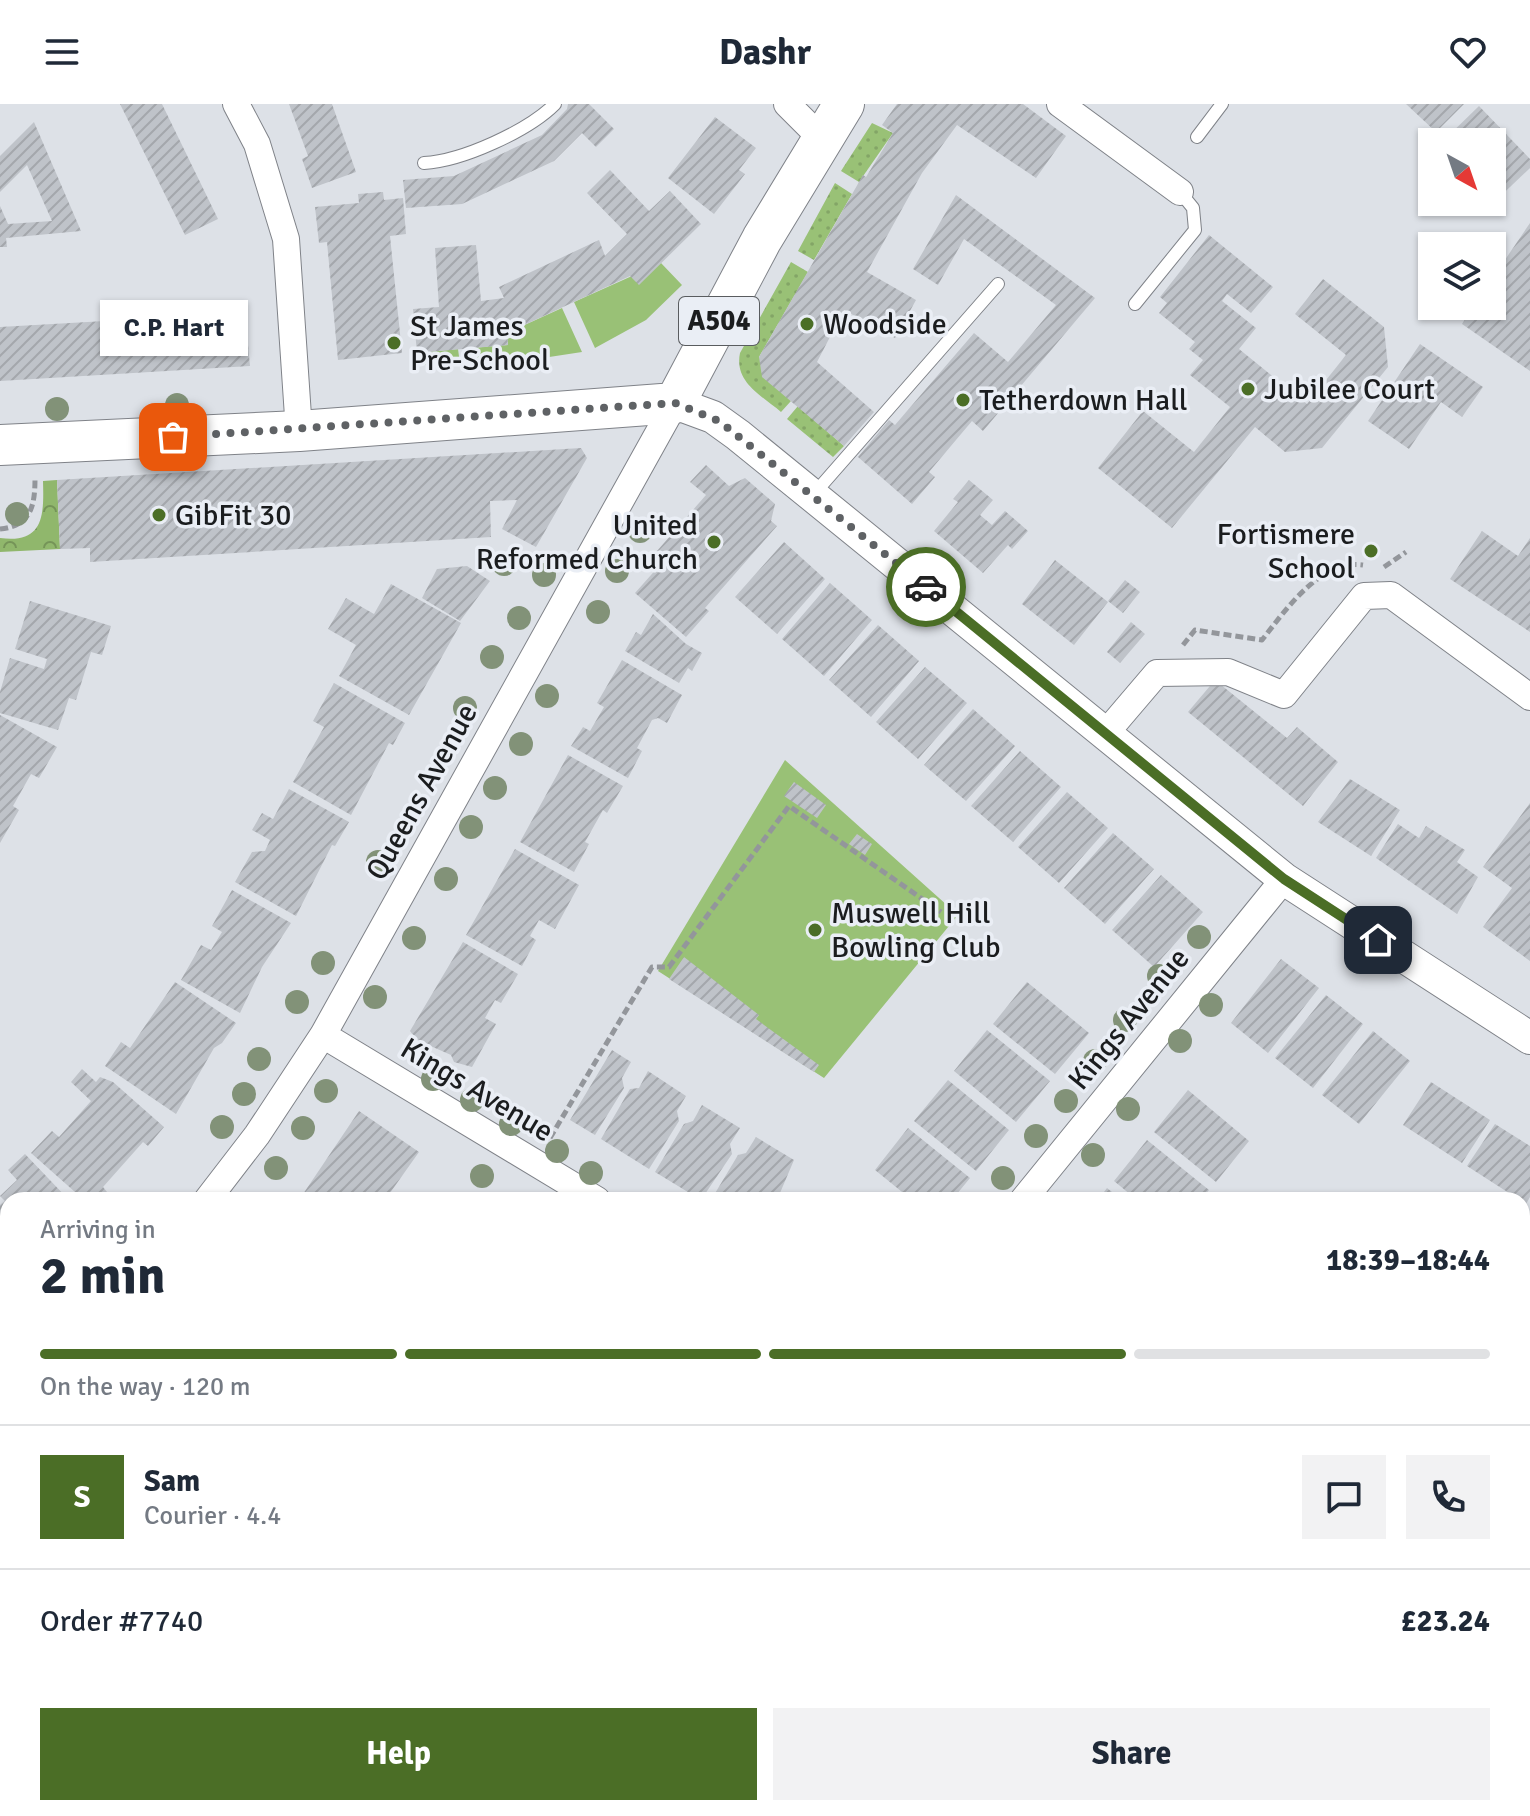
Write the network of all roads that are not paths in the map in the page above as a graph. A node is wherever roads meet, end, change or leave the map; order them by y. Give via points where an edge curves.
1 (236, 104) edge
2 (555, 104) edge
3 (787, 104) edge
4 (844, 104) edge
5 (1060, 104) edge
6 (1222, 104) edge
7 (1197, 137) dead end
8 (823, 140) junction
9 (424, 163) dead end
10 (1180, 192) joint
11 (998, 284) dead end
12 (1135, 304) dead end
13 (675, 403) junction
14 (299, 431) junction
15 (0, 445) edge
16 (813, 495) junction
17 (1530, 697) edge
18 (1105, 734) junction
19 (1284, 879) junction
20 (323, 1035) junction
21 (1530, 1038) edge
22 (213, 1192) edge
23 (584, 1192) edge
24 (1030, 1192) edge

1 - 14 street via 257,144 286,239
2 - 9 lane via 540,119 447,162
3 - 8 street
4 - 8 main road, A504
5 - 10 street
6 - 7 lane
8 - 13 main road, A504 via 762,239
10 - 12 lane via 1193,208 1195,230
11 - 16 lane
13 - 14 main road
13 - 16 street via 719,421
13 - 20 street, Queens Avenue
14 - 15 main road
16 - 18 street
17 - 18 street via 1391,595 1364,596 1284,695 1228,672 1157,673
18 - 19 street
19 - 21 street
19 - 24 street, Kings Avenue
20 - 22 street, Queens Avenue
20 - 23 street, Kings Avenue

